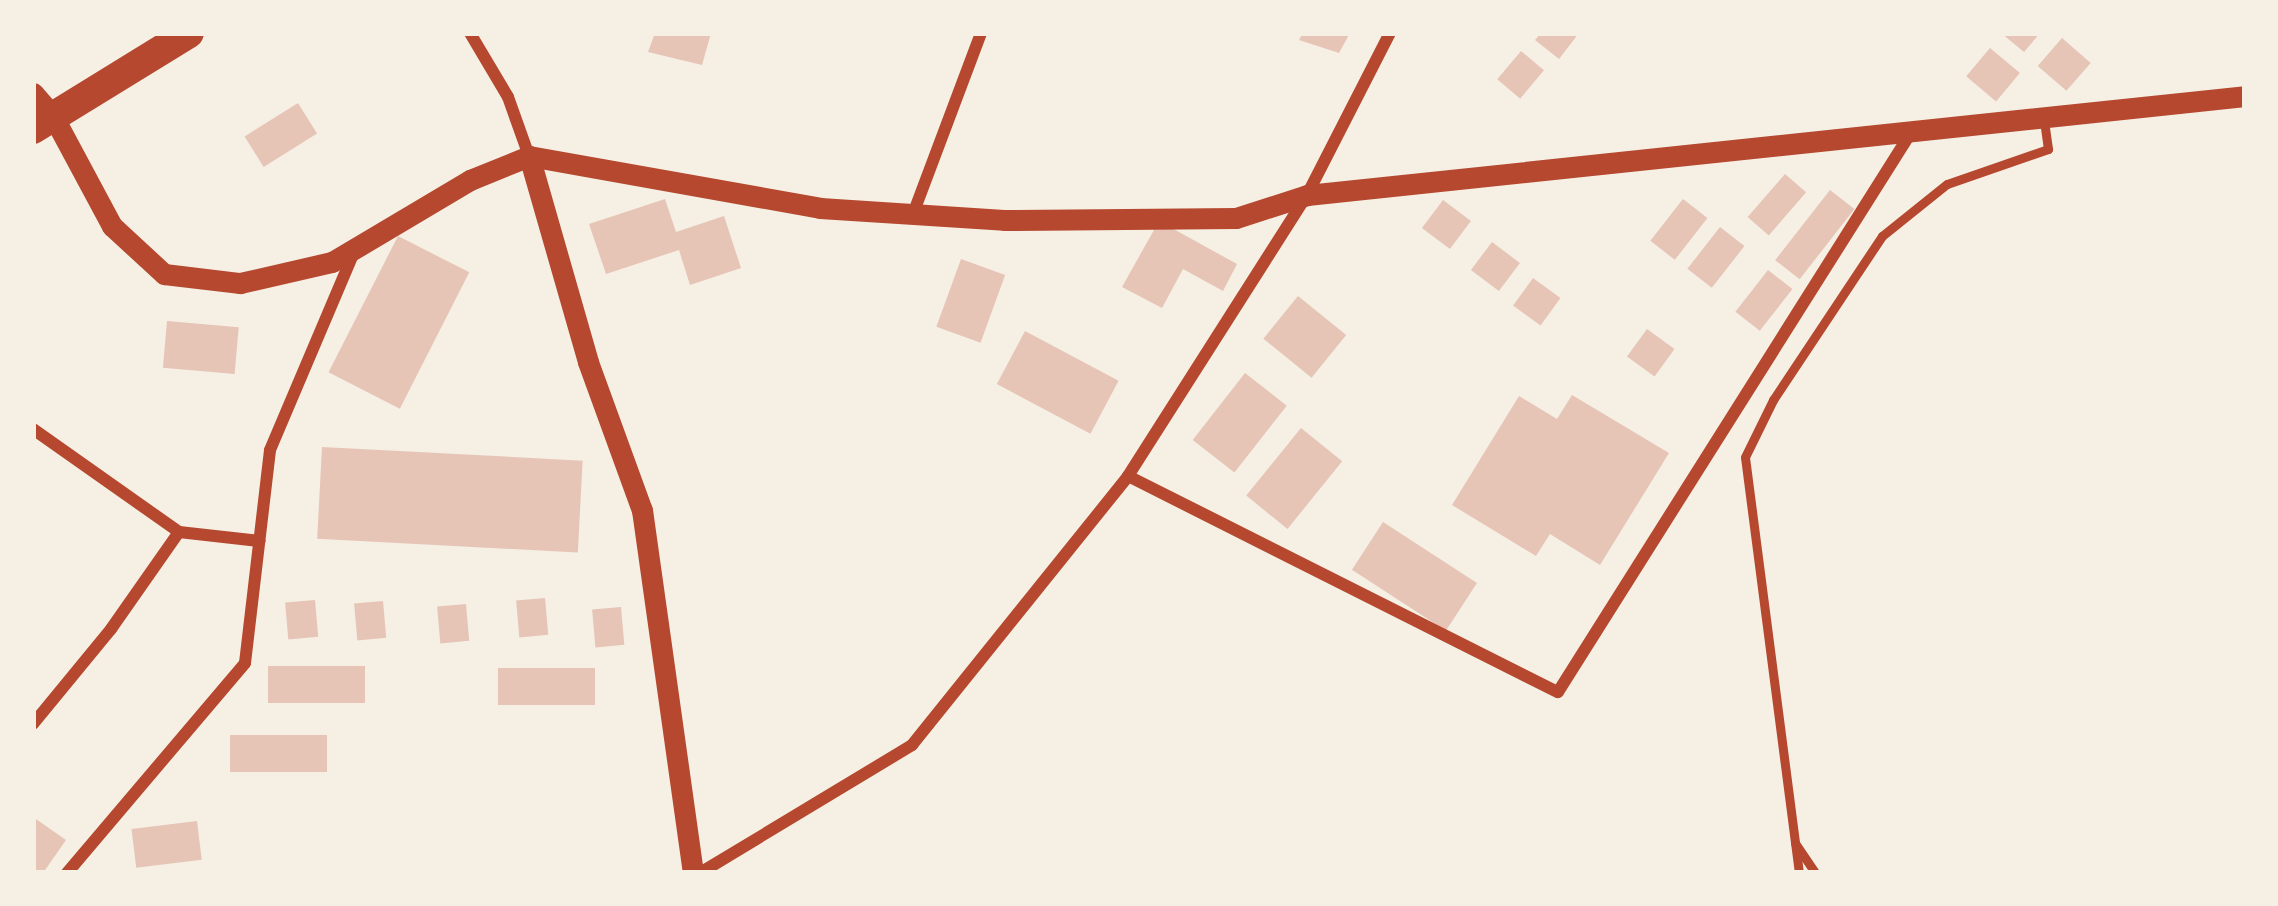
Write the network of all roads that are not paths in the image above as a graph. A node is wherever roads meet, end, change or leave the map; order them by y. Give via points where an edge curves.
1 (189, 33) edge
2 (470, 33) edge
3 (981, 33) edge
4 (1390, 33) edge
5 (2245, 96) edge
6 (40, 113) edge
7 (2044, 118) junction
8 (1912, 131) junction
9 (529, 155) junction
10 (1306, 195) junction
11 (913, 214) junction
12 (355, 250) junction
13 (33, 429) edge
14 (1128, 476) junction
15 (178, 532) junction
16 (259, 542) junction
17 (33, 724) edge
18 (1791, 838) junction
19 (67, 873) edge
20 (696, 873) edge
21 (1799, 873) edge
22 (1815, 873) edge

1 - 6 highway
2 - 9 street via 508,97
3 - 11 street
4 - 10 street
5 - 7 street
6 - 12 street via 112,226 164,274 241,283
7 - 8 street
7 - 18 lane via 2048,149 1947,184 1882,236 1773,400 1745,457
8 - 10 street
8 - 14 street via 1558,692
9 - 11 street via 820,208
9 - 12 street via 470,180
9 - 20 street via 588,362 641,509
10 - 11 street via 1236,218
10 - 14 street
12 - 16 street via 270,450
13 - 15 street
14 - 20 street via 912,745
15 - 16 street
15 - 17 street
16 - 19 street via 245,663
18 - 21 lane
18 - 22 lane

